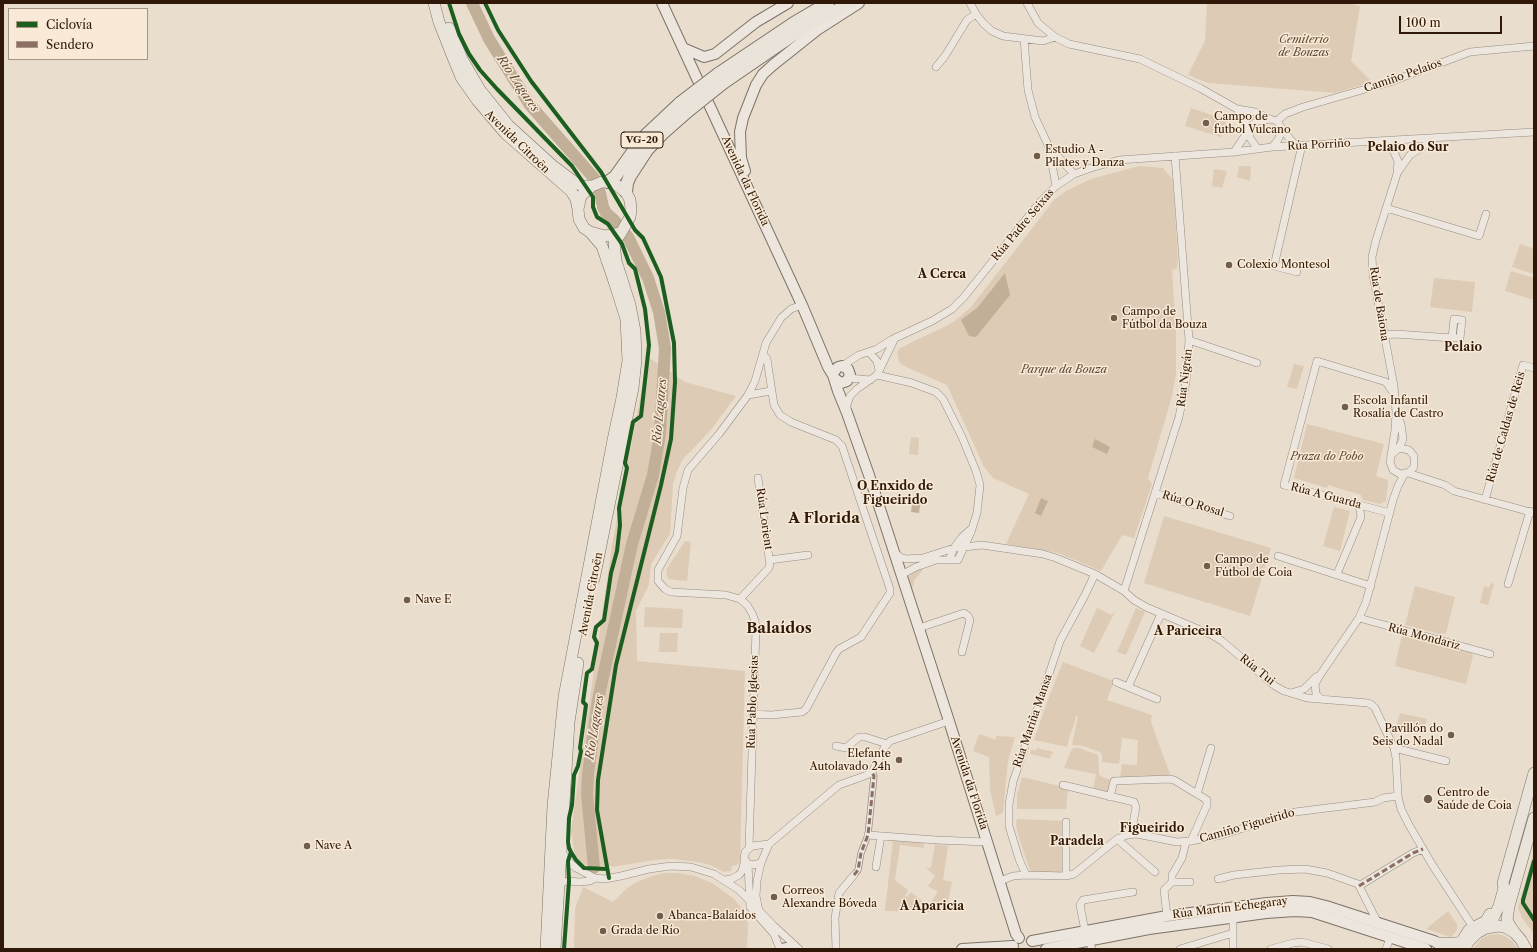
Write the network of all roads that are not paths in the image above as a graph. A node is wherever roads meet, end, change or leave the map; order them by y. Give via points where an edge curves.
1 (434, 3) edge
2 (441, 3) edge
3 (662, 3) edge
4 (788, 3) edge
5 (817, 3) edge
6 (828, 3) edge
7 (837, 3) edge
8 (851, 3) edge
9 (859, 3) edge
10 (970, 3) edge
11 (1027, 3) edge
12 (976, 14) junction
13 (1055, 37) junction
14 (775, 39) junction
15 (1024, 39) junction
16 (1534, 46) edge
17 (683, 48) junction
18 (936, 67) dead end
19 (720, 79) junction
20 (684, 107) junction
21 (1237, 109) junction
22 (1274, 120) junction
23 (1248, 130) junction
24 (1282, 130) junction
25 (1534, 132) edge
26 (497, 135) dead end
27 (1434, 138) junction
28 (1375, 141) junction
29 (1299, 146) junction
30 (1049, 147) junction
31 (1272, 147) junction
32 (1257, 148) junction
33 (1234, 152) junction
34 (1176, 156) junction
35 (537, 162) junction
36 (1074, 174) junction
37 (1397, 174) junction
38 (744, 179) junction
39 (608, 182) junction
40 (1056, 186) junction
41 (586, 188) junction
42 (626, 192) junction
43 (1386, 208) junction
44 (578, 209) junction
45 (1486, 214) dead end
46 (590, 232) junction
47 (616, 237) junction
48 (1297, 272) dead end
49 (802, 305) junction
50 (1384, 335) junction
51 (895, 338) junction
52 (1452, 338) dead end
53 (1189, 340) junction
54 (869, 352) junction
55 (763, 354) junction
56 (1257, 363) dead end
57 (1534, 368) edge
58 (758, 372) junction
59 (837, 372) junction
60 (878, 372) junction
61 (848, 379) junction
62 (870, 380) junction
63 (770, 383) junction
64 (771, 391) junction
65 (748, 395) junction
66 (1393, 395) junction
67 (842, 401) junction
68 (847, 412) junction
69 (1396, 412) junction
70 (1399, 448) junction
71 (1391, 455) junction
72 (1395, 472) junction
73 (1406, 473) junction
74 (758, 478) dead end
75 (1155, 493) junction
76 (1393, 500) junction
77 (1485, 500) junction
78 (1359, 505) junction
79 (1532, 512) edge
80 (1390, 513) junction
81 (1230, 516) dead end
82 (971, 530) junction
83 (982, 545) junction
84 (964, 546) junction
85 (954, 548) junction
86 (894, 552) junction
87 (808, 555) dead end
88 (1278, 556) dead end
89 (923, 558) junction
90 (769, 560) junction
91 (949, 560) junction
92 (916, 567) junction
93 (1095, 574) junction
94 (1337, 574) junction
95 (901, 575) junction
96 (1508, 584) dead end
97 (1372, 586) junction
98 (1124, 591) junction
99 (740, 600) junction
100 (1161, 614) junction
101 (1359, 618) junction
102 (919, 628) junction
103 (962, 652) dead end
104 (1490, 654) dead end
105 (1320, 675) junction
106 (1116, 682) dead end
107 (1128, 687) junction
108 (1291, 693) junction
109 (1157, 699) dead end
110 (1321, 699) junction
111 (752, 714) junction
112 (949, 721) junction
113 (887, 744) junction
114 (836, 746) dead end
115 (1211, 748) dead end
116 (1394, 748) junction
117 (1446, 761) dead end
118 (872, 772) junction
119 (1534, 773) edge
120 (1063, 785) dead end
121 (1197, 794) junction
122 (1110, 796) junction
123 (1398, 796) junction
124 (1534, 818) edge
125 (1066, 822) dead end
126 (1131, 834) junction
127 (868, 835) junction
128 (881, 836) junction
129 (1117, 839) junction
130 (1189, 841) junction
131 (987, 842) junction
132 (769, 844) junction
133 (752, 847) junction
134 (1423, 849) junction
135 (555, 850) junction
136 (763, 855) junction
137 (747, 862) junction
138 (761, 863) junction
139 (876, 867) dead end
140 (1155, 872) dead end
141 (854, 875) joint
142 (1026, 875) junction
143 (1066, 876) junction
144 (595, 878) junction
145 (1218, 879) dead end
146 (724, 880) junction
147 (1000, 881) junction
148 (1172, 882) junction
149 (1190, 882) dead end
150 (553, 883) junction
151 (1503, 883) junction
152 (1359, 886) junction
153 (1515, 887) junction
154 (1134, 892) dead end
155 (749, 900) junction
156 (759, 911) junction
157 (1167, 916) junction
158 (1234, 918) junction
159 (1378, 923) junction
160 (1473, 927) junction
161 (1486, 928) junction
162 (1515, 932) junction
163 (1233, 933) junction
164 (1390, 938) junction
165 (1089, 940) edge
166 (1438, 943) junction
167 (1015, 944) edge
168 (1033, 945) edge
169 (1467, 945) edge
170 (546, 949) edge
171 (555, 949) edge
172 (781, 949) edge
173 (795, 949) edge
174 (799, 949) edge
175 (836, 949) edge
176 (962, 949) edge
177 (1046, 949) edge
178 (1180, 949) edge
179 (1233, 949) edge
180 (1271, 949) edge
181 (1328, 949) edge
182 (1386, 949) edge
183 (1426, 949) edge
184 (1526, 949) edge
185 (1533, 949) edge

1 - 35 main road, Avenida Citroën via 461,77 484,110
2 - 41 main road, Avenida Citroën via 462,59 480,90 508,125 573,181
3 - 17 main road, Avenida da Florida
4 - 17 main road via 756,22 715,54 704,57
5 - 19 highway via 762,38
6 - 14 highway, VG-20
7 - 14 highway, VG-20
8 - 19 highway
9 - 38 main road via 822,26 779,60 756,85 742,118 740,132
10 - 12 street
11 - 13 street via 1038,23
12 - 15 street via 992,31 1003,36
12 - 18 street via 967,20 946,56
13 - 15 street via 1043,41
13 - 21 street via 1069,44 1140,59
14 - 19 highway, VG-20
15 - 30 street via 1028,90 1035,117
16 - 22 street, Camiño Pelaios via 1470,52 1390,82 1303,107
17 - 38 main road, Avenida da Florida
19 - 20 highway, VG-20, bridge
20 - 39 highway, VG-20 via 647,134 618,173
20 - 42 highway, VG-20 via 644,154 630,176
21 - 22 street via 1255,112
21 - 23 street
22 - 23 street via 1258,121
22 - 24 street
23 - 32 street
23 - 33 street
24 - 29 street
24 - 31 street
25 - 27 street, Rúa Porriño
26 - 35 main road
27 - 28 street, Rúa Porriño
27 - 37 street, Rúa de Baiona via 1410,155
28 - 29 street, Rúa Porriño
28 - 37 street, Rúa de Baiona via 1393,150 1398,161
29 - 31 street, Rúa Porriño
29 - 48 street via 1274,266
30 - 36 street
30 - 40 street
31 - 32 street
32 - 33 street, Rúa Padre Seixas
33 - 34 street, Rúa Padre Seixas
34 - 36 street, Rúa Padre Seixas via 1119,160
34 - 53 street, Rúa Nigrán
35 - 44 main road, Avenida Citroën via 571,191
36 - 40 street, Rúa Padre Seixas
37 - 43 street, Rúa de Baiona
38 - 49 main road, Avenida da Florida
39 - 41 main road
39 - 42 main road
40 - 51 street, Rúa Padre Seixas via 1040,202 959,302 943,315
41 - 44 main road
42 - 47 main road via 630,200 630,218
43 - 45 street via 1479,236
43 - 50 street, Rúa de Baiona via 1372,257
44 - 46 main road via 579,219
46 - 47 main road
46 - 135 main road, Avenida Citroën via 602,246 626,319 628,362 564,697 554,798
47 - 135 main road, Avenida Citroën via 616,261 630,305 635,331 636,360 633,388 578,659
49 - 55 street via 791,309 781,318 770,335
49 - 59 main road, Avenida da Florida via 825,360
50 - 52 street
50 - 66 street, Rúa de Baiona via 1394,386
51 - 54 street, Rúa Padre Seixas
51 - 60 street
53 - 56 street
53 - 75 street, Rúa Nigrán via 1188,372 1182,406
54 - 59 street, Rúa Padre Seixas via 859,355
54 - 60 street via 878,361
55 - 58 street
55 - 63 street via 767,359
57 - 77 street, Rúa de Caldas de Reis via 1523,365
58 - 63 street via 765,375
58 - 65 street
59 - 61 main road via 840,383
59 - 61 main road via 848,369
59 - 67 main road, Avenida da Florida via 838,392
60 - 62 street
60 - 82 street via 936,392 943,399 962,437 980,485 977,513
61 - 62 street
61 - 67 main road
62 - 68 street via 850,396
63 - 64 street
64 - 65 street
64 - 111 street via 776,410 784,419 836,440 842,446 890,594 861,637 836,653 806,709 802,712 772,715
65 - 99 street via 688,470 682,488 677,536 658,570 658,581 671,592 726,595
66 - 69 street, Rúa de Baiona
66 - 78 street, Rúa A Guarda via 1386,382 1317,361 1284,485
67 - 68 main road, Avenida da Florida
68 - 86 main road, Avenida da Florida
69 - 70 street, Rúa de Baiona via 1403,439
69 - 71 street, Rúa de Baiona
70 - 71 street
70 - 73 street, Rúa de Baiona via 1408,450 1414,456 1414,467
71 - 72 street, Rúa de Baiona via 1390,462
72 - 73 street
72 - 76 street, Rúa de Baiona
73 - 76 street, Rúa de Baiona
73 - 77 street
74 - 90 street, Rúa Lorient
75 - 81 street, Rúa O Rosal
75 - 98 street, Rúa Nigrán
76 - 80 street, Rúa de Baiona
77 - 79 street
78 - 80 street, Rúa A Guarda
78 - 94 street via 1361,517
79 - 96 street
80 - 97 street, Rúa de Baiona
82 - 83 street
82 - 84 street
82 - 85 street
83 - 84 street, Rúa Tui
83 - 93 street, Rúa Tui via 1043,554
84 - 85 street, Rúa Tui
84 - 91 street via 958,560
85 - 89 street, Rúa Tui
85 - 91 street
86 - 89 street, Rúa Tui via 906,559
86 - 95 main road, Avenida da Florida
87 - 90 street, Rúa Lorient
88 - 94 street
89 - 92 street
90 - 99 street, Rúa Lorient via 768,569
91 - 92 street via 936,560
92 - 95 street
93 - 98 street, Rúa Tui
93 - 142 street, Rúa Mariña Mansa via 1060,641 1013,782 1009,826
94 - 97 street
95 - 102 main road, Avenida da Florida
97 - 101 street, Rúa de Baiona
98 - 100 street, Rúa Tui via 1146,608
99 - 111 street, Rúa Pablo Iglesias via 752,613 756,629
100 - 107 street
100 - 108 street, Rúa Tui via 1222,641 1275,686
101 - 104 street, Rúa Mondariz
101 - 105 street, Rúa de Baiona
102 - 103 street via 964,613 970,620
102 - 112 main road, Avenida da Florida
105 - 108 street, Rúa de Baiona via 1304,689
105 - 110 street, Rúa de Baiona via 1315,689
106 - 107 street
107 - 109 street
108 - 110 street, Rúa Tui
110 - 116 street, Rúa Tui via 1372,705
111 - 133 street, Rúa Pablo Iglesias
112 - 113 street via 893,739
112 - 131 main road, Avenida da Florida
113 - 114 street via 859,737 846,748
113 - 118 street
115 - 121 street
116 - 117 street
116 - 123 street, Rúa Tui
118 - 127 street via 874,776
118 - 132 street via 839,785
119 - 151 main road
120 - 122 street
121 - 122 street, Camiño Figueirido via 1169,779 1114,781
121 - 130 street, Camiño Figueirido via 1207,800 1207,805
122 - 126 street via 1134,802 1136,807
123 - 130 street, Camiño Figueirido via 1375,802 1295,812 1221,835
123 - 134 street, Rúa Tui via 1401,810
124 - 153 main road
125 - 143 street
126 - 129 street, Camiño Figueirido
126 - 130 street, Camiño Figueirido via 1177,842
127 - 128 street
127 - 141 street via 858,870
128 - 131 street
128 - 139 street
129 - 140 street
129 - 143 street, Camiño Figueirido via 1074,874
130 - 148 street via 1172,875
131 - 147 main road, Avenida da Florida
132 - 133 street
132 - 136 street
133 - 136 street via 761,850
133 - 137 street via 744,855
134 - 152 street
134 - 160 street, Rúa Tui
135 - 144 street via 576,868
135 - 150 main road, Avenida Citroën
136 - 138 street
137 - 138 street via 753,865
137 - 146 street via 742,872
137 - 155 street
138 - 156 street via 756,888
141 - 175 street via 839,893 835,918
142 - 143 street
142 - 147 street
144 - 146 street via 621,876 671,866 701,869
144 - 150 street via 579,882
145 - 152 street via 1234,875 1305,869 1327,873
146 - 155 street
147 - 167 main road, Avenida da Florida via 1016,934
148 - 149 street
148 - 157 street via 1164,890
150 - 170 main road, Avenida Citroën
150 - 171 main road, Avenida Citroën
151 - 160 main road via 1499,887 1489,918
151 - 161 main road via 1504,888 1495,917
152 - 159 street
153 - 162 main road via 1510,897 1507,920
153 - 185 main road via 1514,920 1527,936
154 - 165 street via 1083,900 1080,905
155 - 156 street
155 - 172 street via 752,910 774,934
156 - 174 street
157 - 159 main road, Rúa Martín Echegaray via 1293,901 1326,906
157 - 165 main road, Rúa Martín Echegaray
158 - 163 street
158 - 164 main road, Rúa Martín Echegaray via 1266,913 1312,912
158 - 165 main road, Rúa Martín Echegaray
159 - 166 main road, Rúa Martín Echegaray
160 - 166 main road via 1458,944
161 - 162 main road via 1499,926
161 - 169 main road via 1477,933
162 - 184 main road
163 - 178 street
163 - 179 street
164 - 182 street
164 - 183 main road, Rúa Martín Echegaray
165 - 168 main road, Rúa Martín Echegaray
165 - 177 main road, Rúa Martín Echegaray
166 - 169 main road, Rúa Martín Echegaray via 1445,947 1457,948
167 - 168 main road via 1026,937
167 - 176 main road
172 - 173 main road
180 - 181 street via 1302,942

